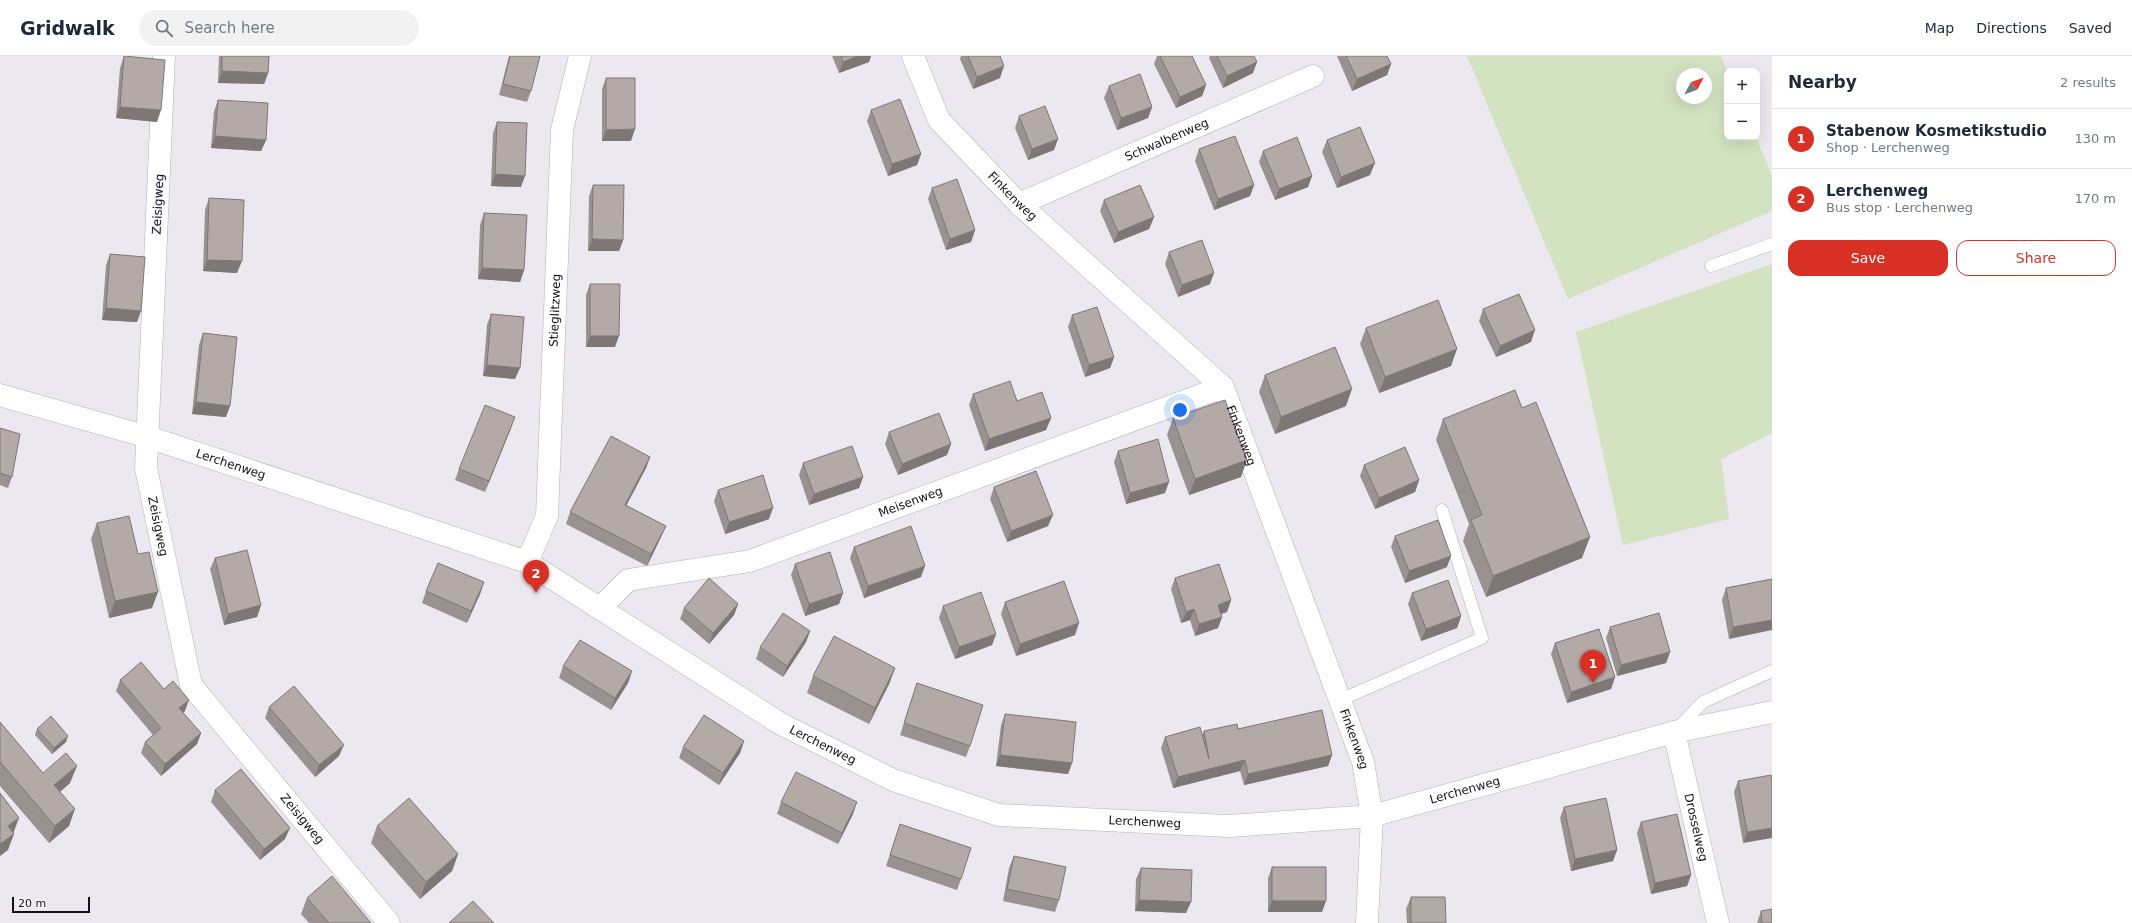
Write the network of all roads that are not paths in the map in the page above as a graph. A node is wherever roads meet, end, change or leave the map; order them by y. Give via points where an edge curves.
1 (164, 56) edge
2 (580, 56) edge
3 (913, 56) edge
4 (1314, 76) dead end
5 (1019, 204) junction
6 (1772, 244) edge
7 (1711, 266) dead end
8 (1223, 387) junction
9 (0, 395) edge
10 (148, 437) junction
11 (1442, 510) dead end
12 (527, 562) junction
13 (600, 608) junction
14 (1772, 671) edge
15 (1340, 700) junction
16 (1772, 712) edge
17 (1674, 732) junction
18 (1372, 816) junction
19 (389, 923) edge
20 (1367, 923) edge
21 (1718, 923) edge

1 - 10 street, Zeisigweg
2 - 12 street, Stieglitzweg via 562,130 547,516
3 - 5 street, Finkenweg via 939,120
4 - 5 street, Schwalbenweg
5 - 8 street, Finkenweg
6 - 7 lane
8 - 13 street, Meisenweg via 750,561 628,580
8 - 15 street, Finkenweg
9 - 10 street, Lerchenweg
10 - 12 street, Lerchenweg
10 - 19 street, Zeisigweg via 146,468 191,685
11 - 15 lane via 1482,638
12 - 13 street, Lerchenweg
13 - 18 street, Lerchenweg via 781,724 892,780 999,815 1229,826
14 - 17 lane via 1703,702
15 - 18 street, Finkenweg via 1363,762
16 - 17 street, Lerchenweg
17 - 18 street, Lerchenweg
17 - 21 street, Drosselweg
18 - 20 street, Finkenweg

